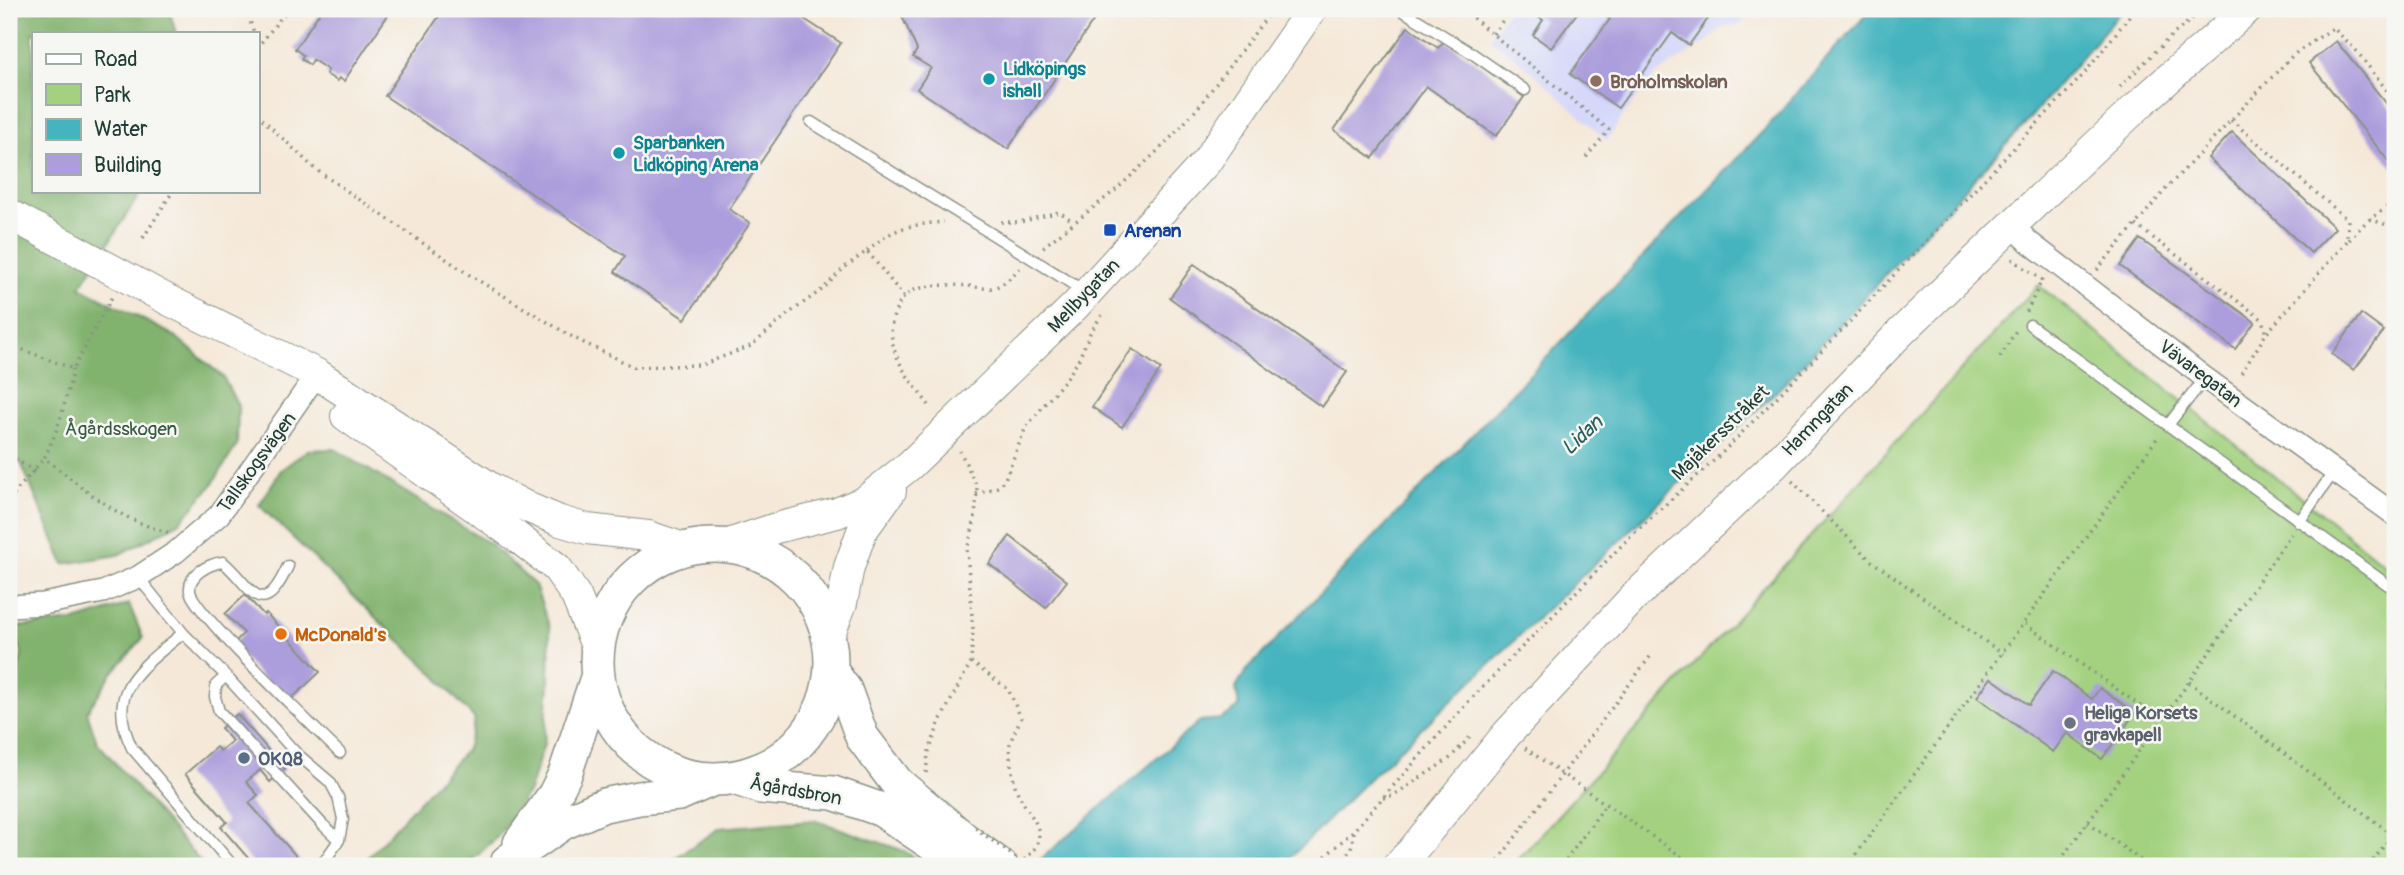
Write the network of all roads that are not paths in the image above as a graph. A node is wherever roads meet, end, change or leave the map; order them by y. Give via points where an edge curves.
1 (1312, 9) edge
2 (1400, 9) edge
3 (2247, 9) edge
4 (1525, 90) dead end
5 (811, 122) dead end
6 (9, 214) edge
7 (2005, 232) junction
8 (1087, 293) junction
9 (2030, 324) dead end
10 (2205, 378) junction
11 (313, 382) junction
12 (2168, 425) junction
13 (911, 465) junction
14 (2335, 470) junction
15 (2395, 515) edge
16 (2299, 522) junction
17 (723, 546) junction
18 (686, 549) junction
19 (288, 566) dead end
20 (138, 578) junction
21 (2388, 585) dead end
22 (9, 606) edge
23 (183, 633) junction
24 (829, 636) junction
25 (598, 663) junction
26 (831, 671) junction
27 (226, 676) junction
28 (340, 753) dead end
29 (722, 779) junction
30 (339, 840) junction
31 (964, 848) edge
32 (1404, 861) edge
33 (505, 864) edge
34 (233, 866) edge
35 (321, 866) edge
36 (1001, 866) edge

1 - 8 main road, Mellbygatan via 1206,162
2 - 4 lane
3 - 7 main road, Hamngatan
5 - 8 lane
6 - 11 main road
7 - 10 street, Vävaregatan via 2029,242
7 - 32 main road, Hamngatan via 1775,464 1492,732
8 - 13 main road, Mellbygatan
9 - 12 lane
10 - 12 lane
10 - 14 street, Vävaregatan
11 - 18 main road via 529,508 587,529 648,536
11 - 20 street, Tallskogsvägen via 219,515 194,539
11 - 25 main road via 557,568 576,596
12 - 16 lane
13 - 17 main road, Mellbygatan via 865,501
13 - 24 main road, Mellbygatan via 862,531
14 - 15 street, Vävaregatan
14 - 16 lane
16 - 21 lane
17 - 18 main road
17 - 24 main road via 764,556 790,574 812,597
18 - 25 main road via 663,557 625,586 607,617
19 - 28 lane via 278,589 267,595 257,596 246,589 223,562 202,569 190,590 195,603 218,629
20 - 22 street, Tallskogsvägen via 77,599
20 - 23 lane
23 - 27 lane
23 - 34 lane via 130,680 122,706 126,735 132,748
24 - 26 main road
25 - 29 main road via 610,715 635,748 670,771
25 - 33 main road via 565,774
26 - 29 main road via 827,696 802,741 759,771
26 - 31 main road, Ågårdsbron via 845,690 862,737 880,762
27 - 30 lane via 296,753 330,782 343,819
27 - 30 lane via 216,685 219,711
29 - 31 main road, Ågårdsbron via 833,793
29 - 33 main road via 679,794 604,805 563,822
30 - 35 lane
31 - 36 main road, Ågårdsbron

